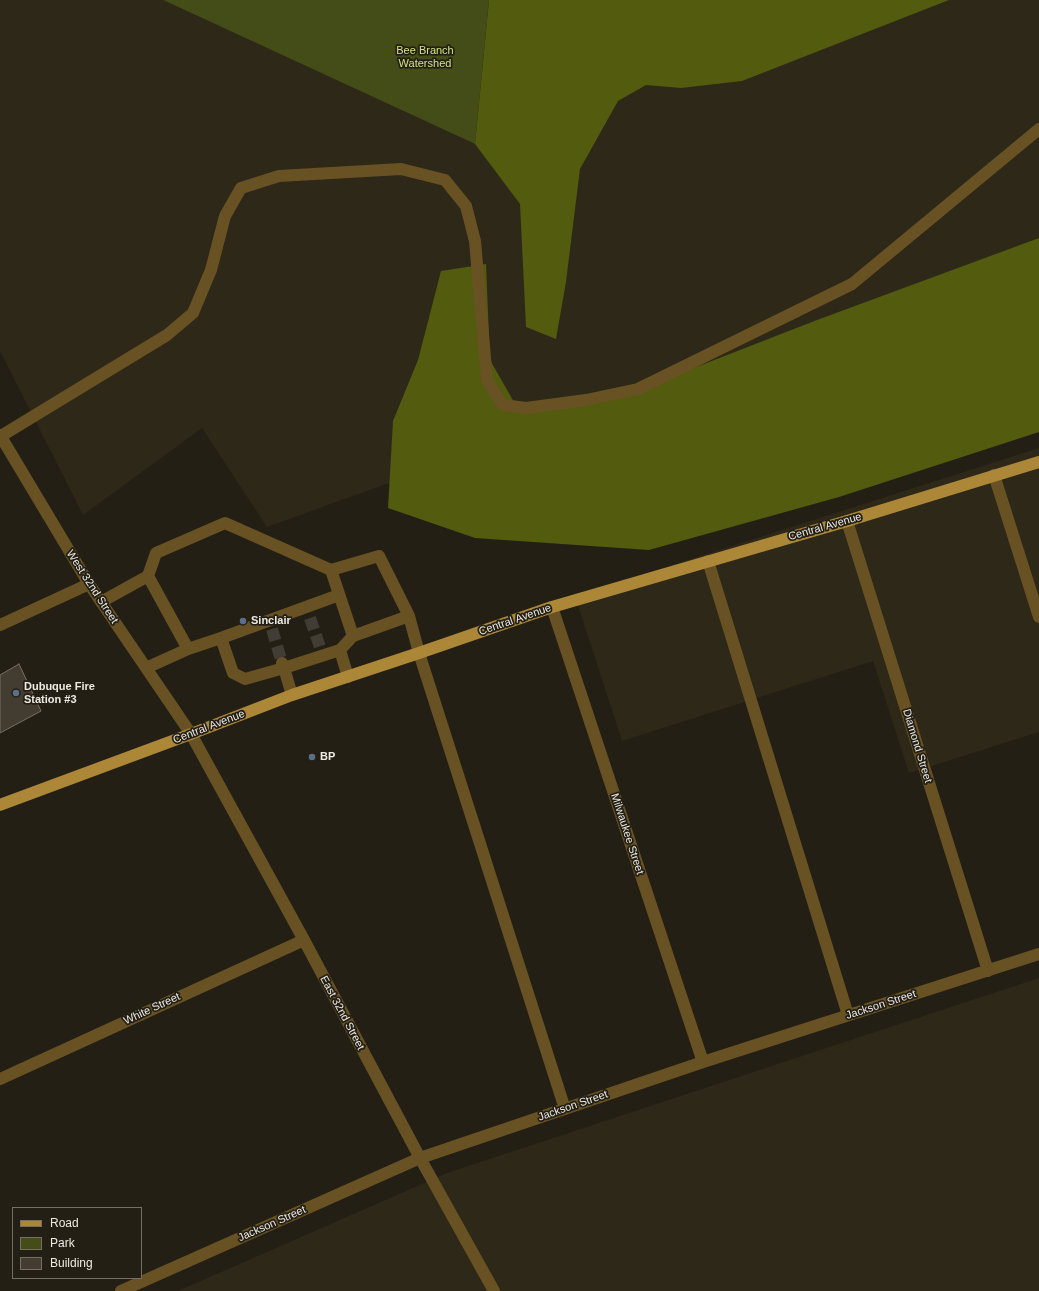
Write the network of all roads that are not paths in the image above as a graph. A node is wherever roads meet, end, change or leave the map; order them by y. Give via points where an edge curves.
1 (1039, 129) edge
2 (0, 436) edge
3 (1039, 462) edge
4 (994, 475) junction
5 (847, 521) junction
6 (708, 562) junction
7 (331, 570) junction
8 (148, 576) junction
9 (89, 584) junction
10 (339, 595) junction
11 (101, 602) junction
12 (552, 607) junction
13 (409, 616) junction
14 (1039, 617) edge
15 (0, 625) edge
16 (353, 636) junction
17 (221, 638) junction
18 (188, 649) junction
19 (340, 650) junction
20 (420, 653) junction
21 (283, 665) junction
22 (146, 668) junction
23 (348, 677) junction
24 (292, 694) junction
25 (190, 734) junction
26 (0, 805) edge
27 (304, 940) junction
28 (1039, 954) edge
29 (988, 971) junction
30 (848, 1015) junction
31 (703, 1062) junction
32 (0, 1079) edge
33 (565, 1109) junction
34 (420, 1158) junction
35 (121, 1291) edge
36 (494, 1291) edge

1 - 2 street via 852,284 638,389 586,400 526,408 503,405 488,381 475,241 466,206 445,180 401,169 279,176 241,188 225,216 211,270 192,313 167,335
2 - 9 street, West 32nd Street
3 - 4 main road, Central Avenue
4 - 5 main road, Central Avenue
4 - 14 street
5 - 6 main road, Central Avenue
5 - 29 street, Diamond Street
6 - 12 main road, Central Avenue
6 - 30 street
7 - 8 street via 225,523 156,553
7 - 10 street
7 - 13 street via 379,556
8 - 11 street
8 - 18 street
9 - 11 street, West 32nd Street
9 - 15 street
10 - 16 street
10 - 17 street via 309,612
11 - 22 street, West 32nd Street
12 - 20 main road, Central Avenue
12 - 31 street, Milwaukee Street
13 - 16 street
13 - 20 street
16 - 19 street
17 - 18 street
17 - 21 street via 232,673 245,679
18 - 22 street
19 - 21 street
19 - 23 street
20 - 23 main road, Central Avenue
20 - 33 street
21 - 24 street
22 - 25 street, West 32nd Street
23 - 24 main road, Central Avenue
24 - 25 main road, Central Avenue
25 - 26 main road, Central Avenue
25 - 27 street, East 32nd Street
27 - 32 street, White Street
27 - 34 street, East 32nd Street
28 - 29 street, Jackson Street
29 - 30 street, Jackson Street
30 - 31 street, Jackson Street
31 - 33 street, Jackson Street
33 - 34 street, Jackson Street
34 - 35 street, Jackson Street
34 - 36 street, East 32nd Street

